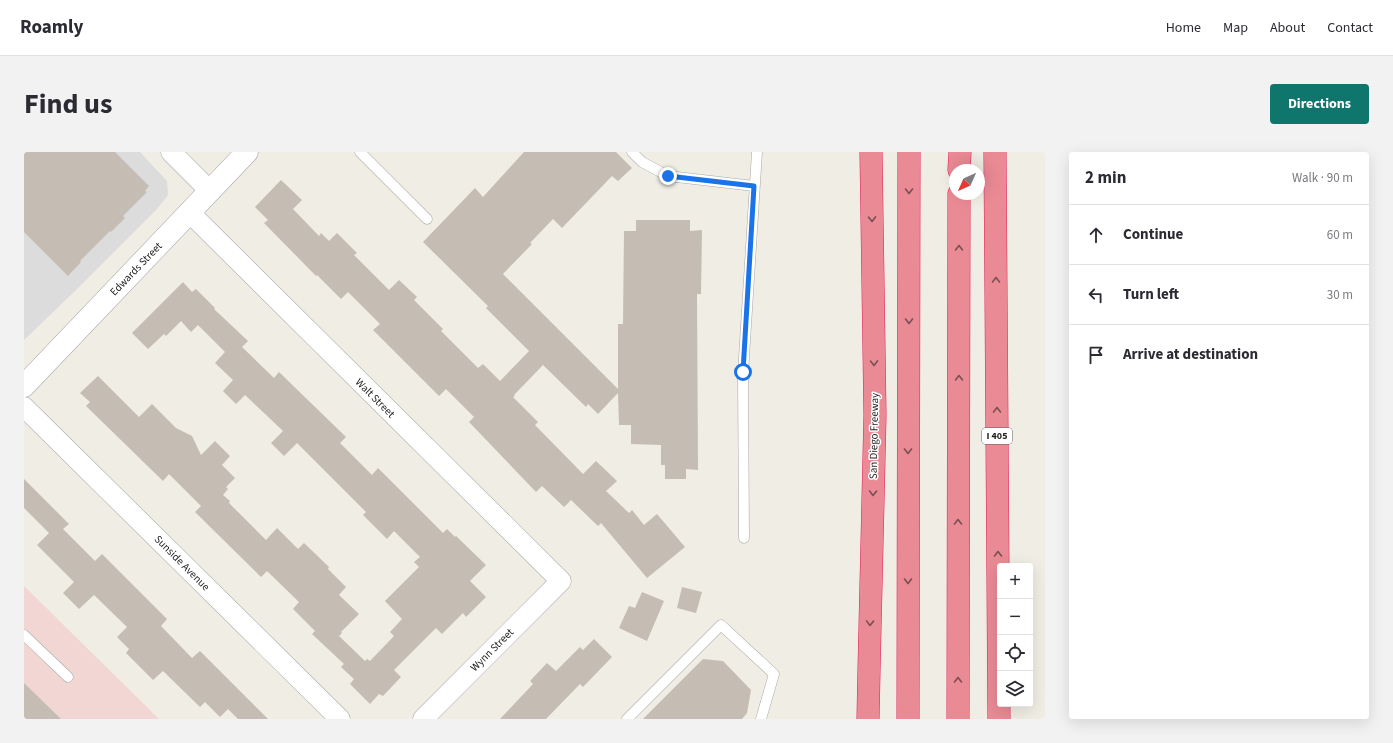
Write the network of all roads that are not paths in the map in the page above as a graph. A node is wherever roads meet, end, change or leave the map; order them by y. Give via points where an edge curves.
1 (171, 152) edge
2 (248, 152) edge
3 (360, 152) edge
4 (632, 152) edge
5 (757, 152) edge
6 (871, 152) edge
7 (909, 152) edge
8 (960, 152) edge
9 (995, 152) edge
10 (959, 164) edge
11 (754, 186) junction
12 (210, 191) junction
13 (959, 200) edge
14 (190, 213) junction
15 (427, 219) dead end
16 (24, 386) edge
17 (24, 407) edge
18 (744, 538) dead end
19 (561, 581) joint
20 (24, 635) edge
21 (868, 670) junction
22 (68, 677) dead end
23 (340, 719) edge
24 (423, 719) edge
25 (627, 719) edge
26 (761, 719) edge
27 (865, 719) edge
28 (868, 719) edge
29 (908, 719) edge
30 (958, 719) edge
31 (999, 719) edge

1 - 12 street
2 - 12 street, Edwards Street
3 - 15 lane
4 - 11 lane via 642,162 668,176
5 - 11 lane
6 -> 21 highway, San Diego Freeway via 875,415
7 -> 29 highway
8 - 10 highway
31 -> 9 highway, I 405
11 - 18 lane via 743,372
12 - 14 street, Edwards Street
30 -> 13 highway
14 - 16 street, Edwards Street
14 - 19 street, Walt Street
17 - 23 street, Sunside Avenue
19 - 24 street, Wynn Street
20 - 22 lane
21 - 27 highway
21 - 28 highway, San Diego Freeway
25 - 26 lane via 721,625 774,674

